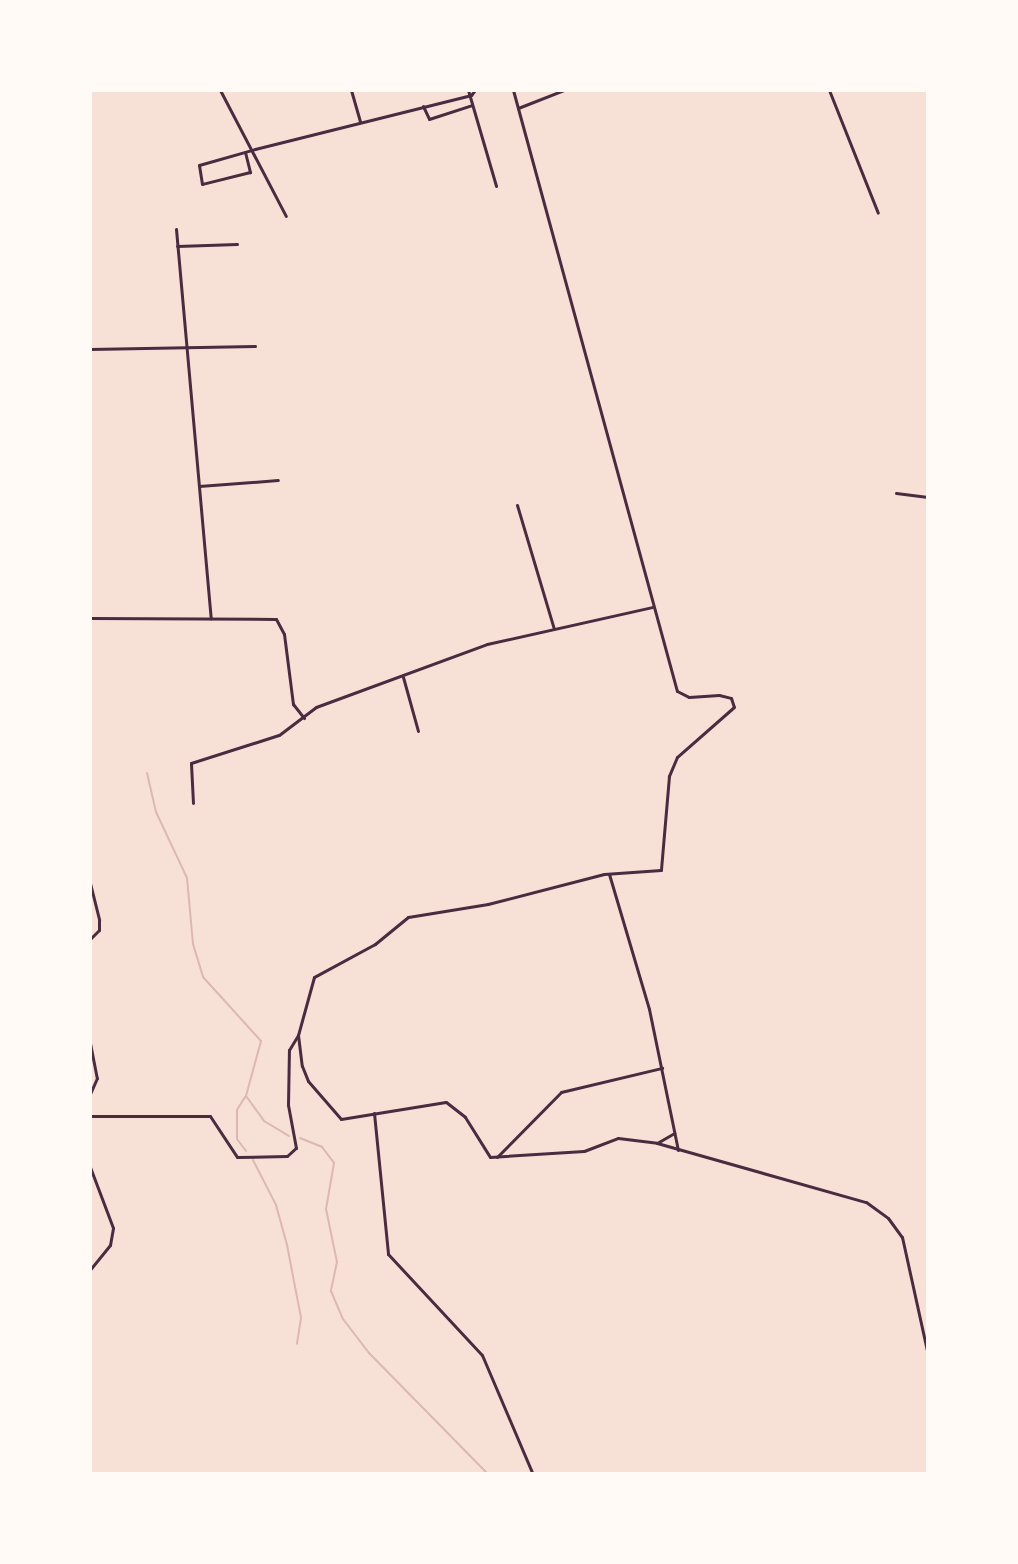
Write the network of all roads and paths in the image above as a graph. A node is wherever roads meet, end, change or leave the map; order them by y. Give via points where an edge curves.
1 (220, 90) edge
2 (351, 90) edge
3 (468, 90) edge
4 (475, 90) edge
5 (513, 90) edge
6 (564, 90) edge
7 (829, 90) edge
8 (471, 95) junction
9 (473, 105) junction
10 (423, 106) junction
11 (518, 108) junction
12 (360, 122) junction
13 (255, 149) junction
14 (245, 152) junction
15 (496, 186) dead end
16 (878, 213) dead end
17 (286, 216) dead end
18 (176, 229) dead end
19 (237, 244) dead end
20 (177, 246) junction
21 (255, 346) dead end
22 (187, 348) junction
23 (90, 349) edge
24 (278, 480) dead end
25 (199, 486) junction
26 (896, 493) dead end
27 (928, 497) edge
28 (517, 505) dead end
29 (652, 607) junction
30 (90, 618) edge
31 (211, 618) junction
32 (554, 629) junction
33 (403, 677) junction
34 (304, 718) junction
35 (418, 731) dead end
36 (193, 803) dead end
37 (609, 874) junction
38 (90, 883) edge
39 (90, 939) edge
40 (298, 1035) junction
41 (90, 1043) edge
42 (662, 1068) junction
43 (90, 1094) edge
44 (374, 1113) junction
45 (90, 1116) edge
46 (674, 1133) junction
47 (657, 1143) junction
48 (678, 1150) junction
49 (495, 1158) junction
50 (90, 1167) edge
51 (90, 1270) edge
52 (928, 1355) edge
53 (532, 1472) edge

1 - 13 street
2 - 12 street
3 - 8 street
4 - 8 street
5 - 11 street
6 - 11 street
7 - 16 street
8 - 9 street
8 - 10 street
9 - 10 street via 429,119
9 - 15 street
10 - 12 street
11 - 29 street
12 - 13 street
13 - 14 street
13 - 17 street
14 - 14 street via 250,172 202,184 198,165
18 - 20 street
19 - 20 street
20 - 22 street
21 - 22 street
22 - 23 street
22 - 25 street
24 - 25 street
25 - 31 street
26 - 27 street
28 - 32 street
29 - 32 street
29 - 37 street via 677,691 689,697 731,698 734,707 677,757 669,776 664,867
30 - 31 street
31 - 34 street via 278,621 293,704
32 - 33 street via 473,649
33 - 34 street via 316,707
33 - 35 street
34 - 36 street via 279,735 191,763
37 - 40 street via 488,904 408,917 375,944 314,977
37 - 42 street
38 - 39 street via 99,930
40 - 44 street via 308,1081 337,1117
40 - 45 street via 289,1050 288,1105 296,1148 292,1155 239,1158 210,1116
41 - 43 street via 97,1078
42 - 46 street
42 - 49 street via 561,1092
44 - 49 street via 446,1102 457,1108
44 - 53 street via 388,1254 482,1355
46 - 47 street
46 - 48 street
47 - 48 street
47 - 49 street via 618,1138 584,1151
48 - 52 street via 866,1202 888,1218 902,1237
50 - 51 street via 113,1228 110,1245

